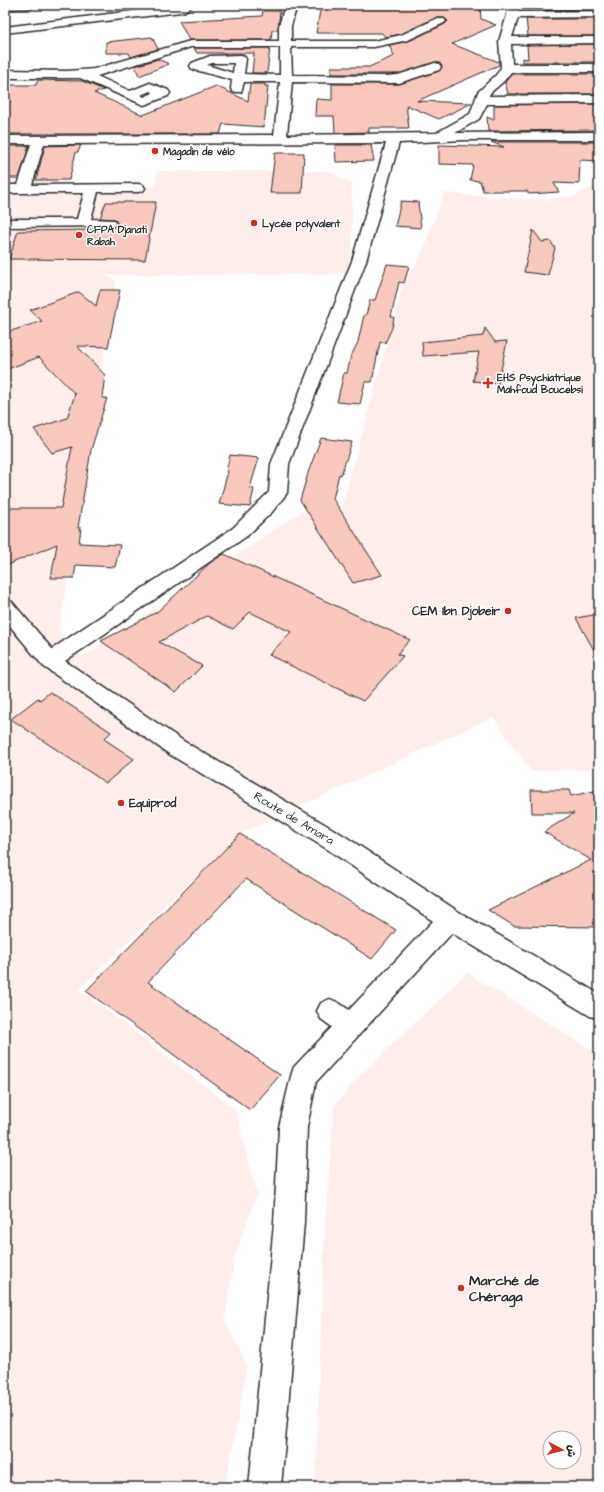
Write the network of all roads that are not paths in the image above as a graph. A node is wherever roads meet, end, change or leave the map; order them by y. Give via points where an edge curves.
1 (31, 5) edge
2 (187, 5) edge
3 (291, 5) edge
4 (5, 6) edge
5 (514, 10) edge
6 (599, 14) edge
7 (440, 21) dead end
8 (5, 30) edge
9 (599, 40) edge
10 (506, 41) junction
11 (284, 44) junction
12 (435, 67) dead end
13 (506, 68) junction
14 (599, 68) edge
15 (5, 74) edge
16 (82, 74) junction
17 (286, 79) junction
18 (237, 83) dead end
19 (130, 95) dead end
20 (599, 99) edge
21 (482, 100) junction
22 (599, 136) edge
23 (436, 138) junction
24 (394, 139) junction
25 (5, 140) edge
26 (39, 140) junction
27 (280, 140) junction
28 (24, 188) junction
29 (92, 188) junction
30 (138, 188) dead end
31 (5, 189) edge
32 (5, 223) edge
33 (83, 223) junction
34 (109, 223) dead end
35 (5, 607) edge
36 (13, 629) edge
37 (50, 661) junction
38 (450, 920) junction
39 (599, 1008) edge
40 (265, 1487) edge

1 - 4 street
2 - 8 street via 181,9
3 - 11 street via 285,26
5 - 6 street
5 - 10 street
7 - 11 street via 404,38 374,44
9 - 10 street
10 - 13 street
11 - 16 street via 190,44 104,71
11 - 17 street
12 - 17 street via 399,79
13 - 14 street
13 - 21 street via 500,78 484,92
15 - 16 street
16 - 19 street
17 - 18 street
17 - 27 street
20 - 21 street
21 - 23 street via 475,116
22 - 23 street
23 - 24 street
24 - 27 street
24 - 37 street via 359,262 280,464 278,493 240,532
25 - 26 street
26 - 27 street
26 - 28 street
28 - 29 street
28 - 31 street
29 - 30 street
29 - 33 street
32 - 33 street
33 - 34 street
35 - 36 street, Route de Amara
36 - 37 street, Route de Amara
37 - 38 street, Route de Amara via 177,748 334,842
38 - 39 street, Route de Amara
38 - 40 street via 340,1018 304,1076 294,1127

